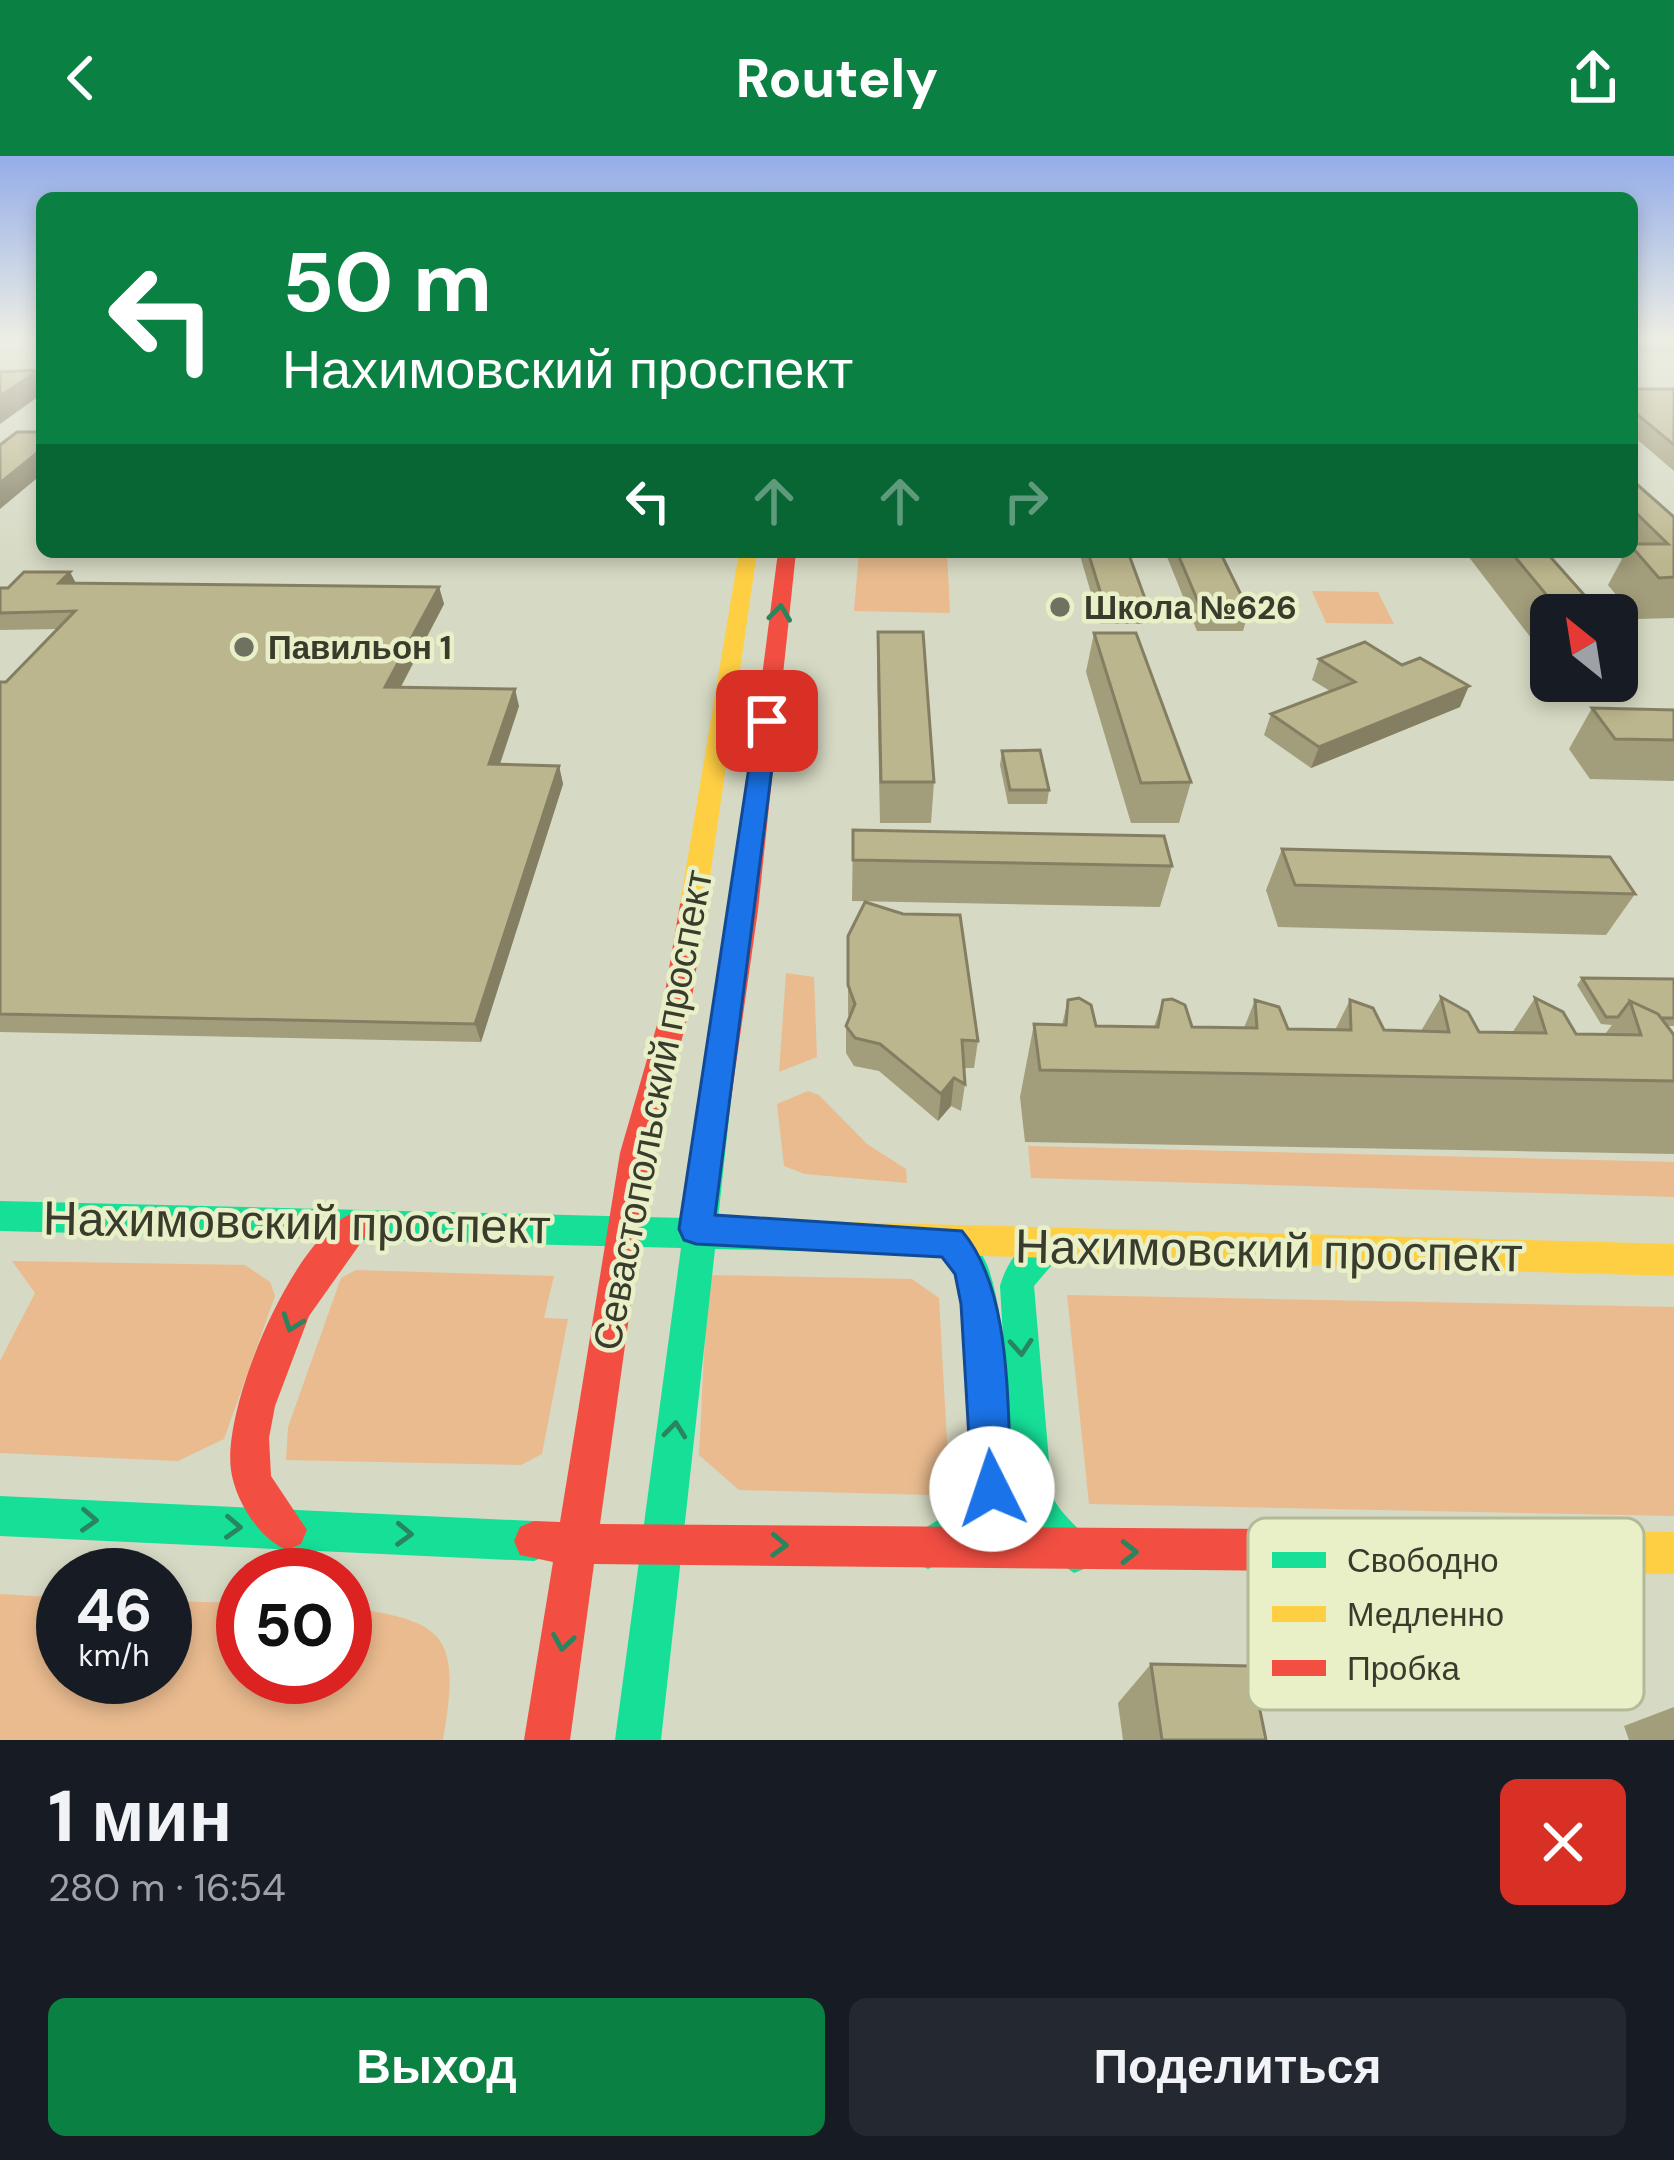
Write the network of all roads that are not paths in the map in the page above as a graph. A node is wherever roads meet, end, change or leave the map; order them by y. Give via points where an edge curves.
1 (747, 558) edge
2 (786, 558) edge
3 (0, 1216) edge
4 (355, 1227) junction
5 (622, 1228) junction
6 (696, 1229) junction
7 (950, 1242) junction
8 (1052, 1245) junction
9 (1674, 1260) edge
10 (0, 1516) edge
11 (287, 1529) junction
12 (577, 1543) junction
13 (662, 1547) junction
14 (928, 1550) junction
15 (1074, 1552) junction
16 (1248, 1552) edge
17 (1644, 1553) edge
18 (1674, 1553) edge
19 (547, 1740) edge
20 (638, 1740) edge

1 - 5 main road, Севастопольский проспект via 677,1004
6 -> 2 main road, Севастопольский проспект via 745,910
3 - 4 main road, Нахимовский проспект
4 - 5 main road, Нахимовский проспект
4 -> 11 main road via 307,1283 256,1419 250,1464 261,1499
5 - 6 main road, Нахимовский проспект
5 - 12 main road, Севастопольский проспект
6 - 7 main road, Нахимовский проспект
13 -> 6 main road, Севастопольский проспект
7 - 8 main road, Нахимовский проспект
7 - 14 main road via 971,1267 979,1304 992,1489 971,1522
8 - 9 main road, Нахимовский проспект
8 -> 15 main road via 1022,1269 1017,1286 1032,1500 1048,1531
10 -> 11 main road
11 -> 12 main road
12 - 13 main road
12 -> 19 main road, Севастопольский проспект
13 -> 14 main road
13 - 20 main road, Севастопольский проспект
14 - 15 main road
15 -> 16 main road
17 -> 18 main road

